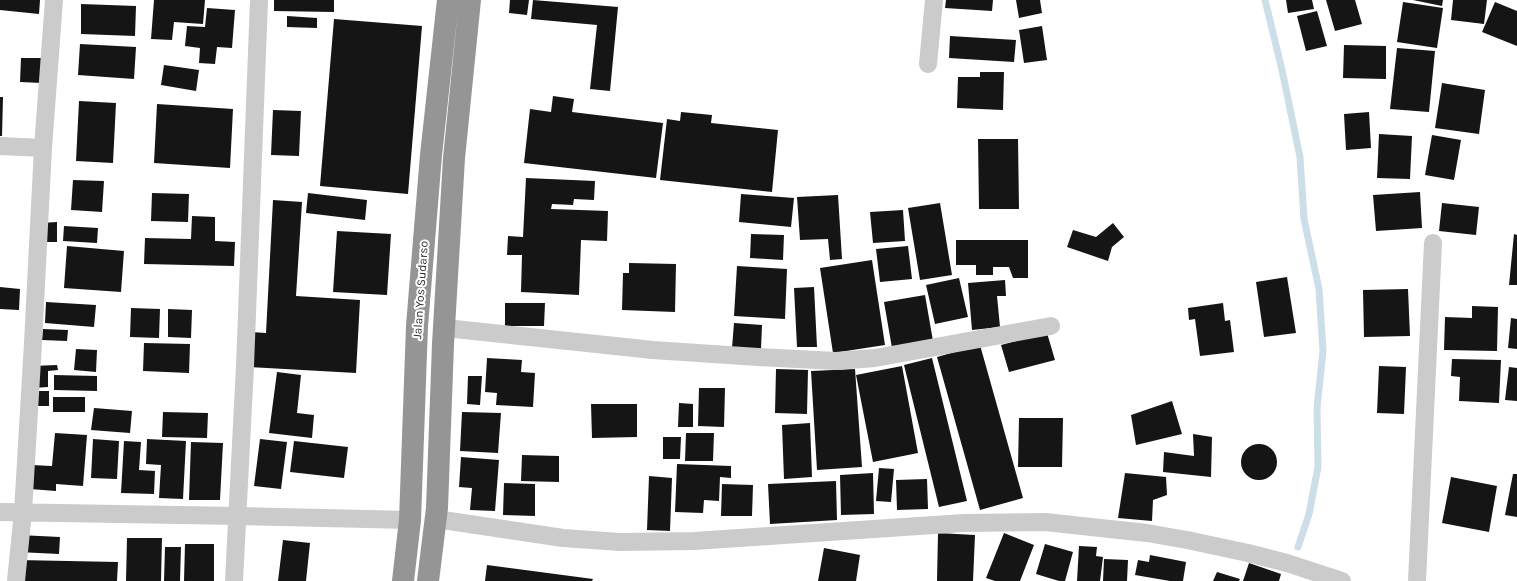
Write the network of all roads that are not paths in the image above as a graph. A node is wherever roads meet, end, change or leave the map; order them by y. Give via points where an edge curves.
1 (54, 0) edge
2 (259, 0) edge
3 (448, 0) edge
4 (470, 0) edge
5 (934, 0) edge
6 (928, 64) dead end
7 (0, 146) edge
8 (43, 148) junction
9 (1433, 243) dead end
10 (1051, 326) dead end
11 (445, 328) junction
12 (0, 512) edge
13 (23, 512) junction
14 (237, 516) junction
15 (436, 519) junction
16 (410, 520) junction
17 (16, 581) edge
18 (234, 581) edge
19 (403, 581) edge
20 (428, 581) edge
21 (1342, 581) edge
22 (1417, 581) edge

1 - 8 street
2 - 14 street via 247,335
3 - 16 highway, Jalan Yos Sudarso via 417,326
4 - 11 highway, Jalan Yos Sudarso via 454,158
5 - 6 street
7 - 8 street
8 - 13 street
9 - 22 street
10 - 11 street via 875,358 836,361 653,350
11 - 15 highway, Jalan Yos Sudarso
12 - 13 street
13 - 14 street
13 - 17 street
14 - 16 street
14 - 18 street
15 - 20 highway, Jalan Yos Sudarso
15 - 21 street via 563,538 620,542 694,541 964,523 1045,522 1133,531 1187,540 1287,563
16 - 19 highway, Jalan Yos Sudarso

